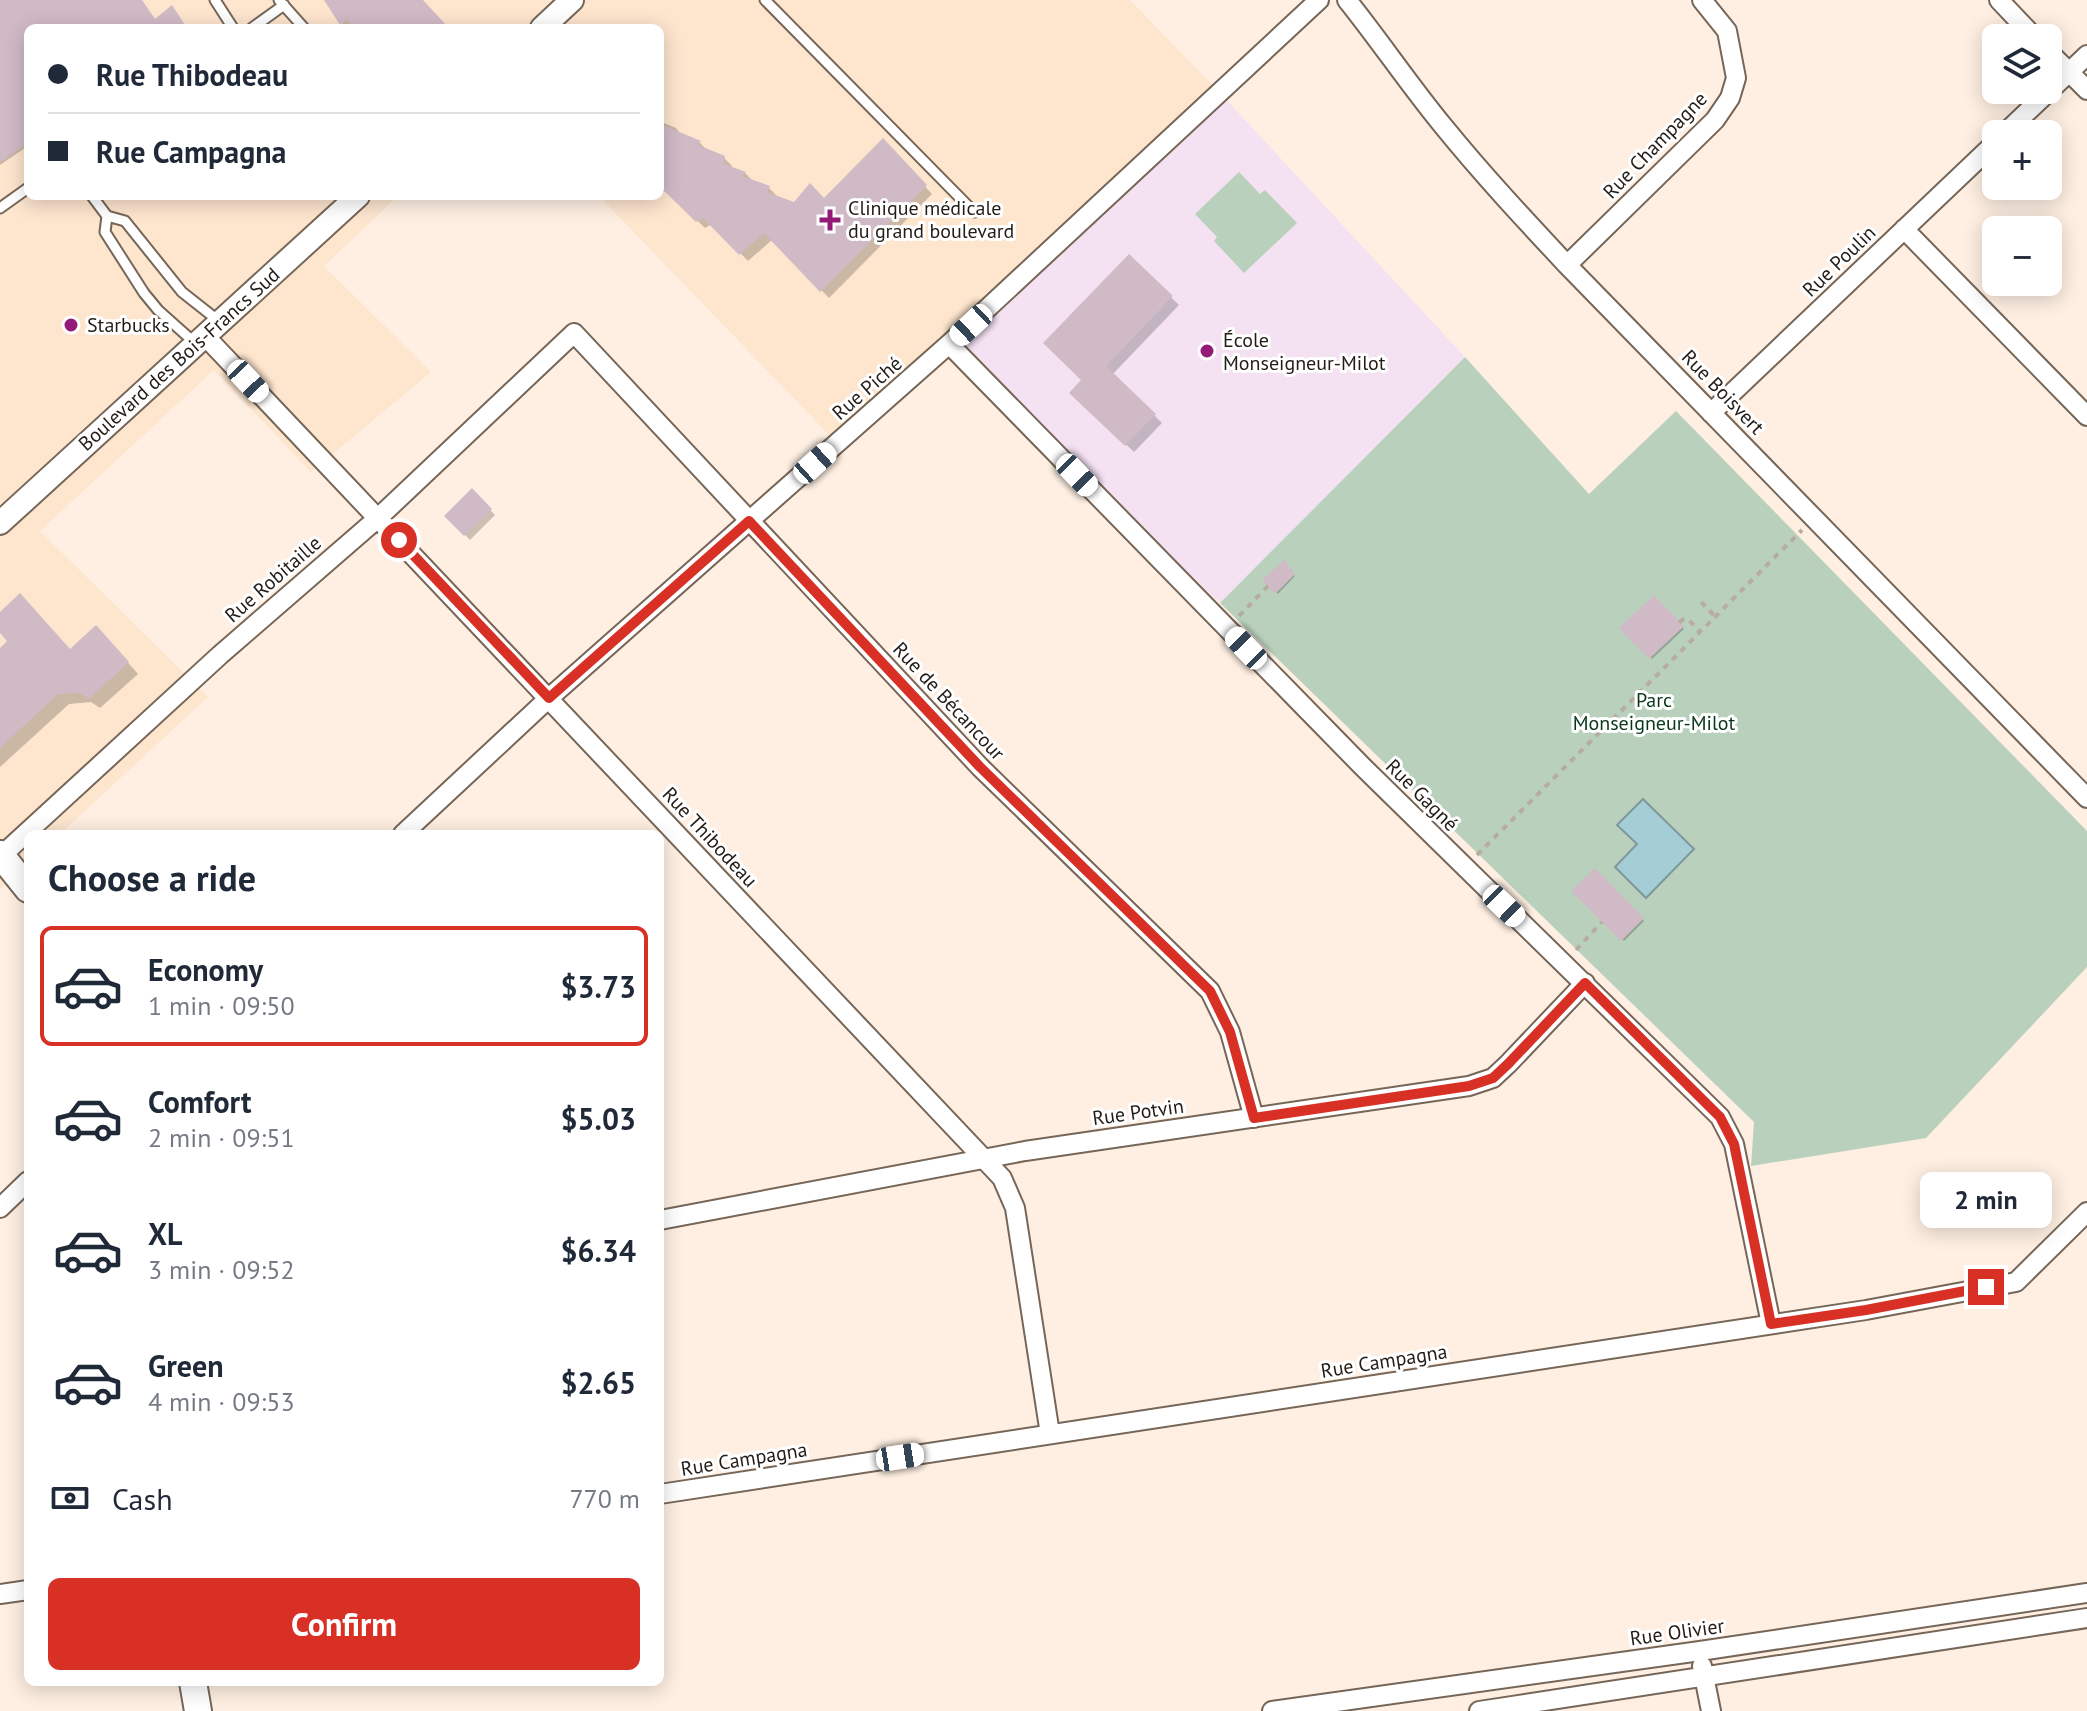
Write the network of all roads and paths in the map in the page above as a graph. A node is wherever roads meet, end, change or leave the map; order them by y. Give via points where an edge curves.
1 (215, 0) edge
2 (572, 0) edge
3 (765, 0) edge
4 (1319, 0) edge
5 (1347, 0) edge
6 (1702, 0) edge
7 (1999, 0) edge
8 (282, 2) edge
9 (230, 24) edge
10 (257, 24) edge
11 (301, 24) edge
12 (546, 24) edge
13 (2022, 24) edge
14 (2087, 55) edge
15 (2062, 66) edge
16 (2069, 73) junction
17 (2087, 90) edge
18 (2019, 120) edge
19 (1982, 155) edge
20 (24, 191) edge
21 (95, 200) edge
22 (354, 200) edge
23 (0, 208) edge
24 (974, 212) dead end
25 (107, 216) junction
26 (1904, 229) junction
27 (1567, 265) junction
28 (574, 333) joint
29 (207, 334) junction
30 (949, 344) junction
31 (1711, 413) junction
32 (2087, 416) edge
33 (378, 518) junction
34 (1814, 518) junction
35 (749, 521) junction
36 (0, 523) edge
37 (1268, 586) dead end
38 (1701, 602) dead end
39 (1716, 617) junction
40 (1679, 622) dead end
41 (1227, 628) junction
42 (1700, 632) junction
43 (549, 698) junction
44 (2087, 798) edge
45 (28, 830) edge
46 (407, 830) edge
47 (24, 834) edge
48 (0, 856) edge
49 (1464, 868) junction
50 (24, 884) edge
51 (1602, 922) dead end
52 (1564, 963) junction
53 (1585, 983) junction
54 (1254, 1118) junction
55 (982, 1159) junction
56 (24, 1185) edge
57 (0, 1208) edge
58 (2087, 1212) edge
59 (664, 1219) edge
60 (1771, 1324) junction
61 (1050, 1434) junction
62 (664, 1493) edge
63 (24, 1591) edge
64 (2087, 1593) edge
65 (0, 1594) edge
66 (1963, 1612) junction
67 (2087, 1618) edge
68 (1966, 1636) junction
69 (1700, 1651) junction
70 (1704, 1676) junction
71 (194, 1686) edge
72 (1366, 1704) edge
73 (198, 1711) edge
74 (1272, 1711) edge
75 (1479, 1711) edge
76 (1711, 1711) edge

1 - 9 lane
2 - 12 street
3 - 24 lane
4 - 30 street, Rue Piché
5 - 27 street, Rue Boisvert via 1442,125
6 - 27 street, Rue Champagne via 1727,31 1736,78 1730,98 1715,120
7 - 13 street
8 - 10 lane
8 - 11 lane
14 - 16 street
15 - 16 street
16 - 17 street
16 - 18 street
19 - 26 street, Rue Poulin
20 - 23 lane
21 - 25 lane
22 - 29 street, Boulevard des Bois-Francs Sud
25 - 29 lane via 125,221 182,292
25 - 29 lane via 105,232 158,310
26 - 31 street, Rue Poulin
26 - 32 street
27 - 31 street, Rue Boisvert
28 - 33 street, Rue Robitaille
28 - 35 street, Rue de Bécancour
29 - 33 street, Rue Thibodeau
29 - 36 street, Boulevard des Bois-Francs Sud
30 - 35 street, Rue Piché
30 - 41 street, Rue Gagné
31 - 34 street, Rue Boisvert
33 - 43 street, Rue Thibodeau
33 - 45 street, Rue Robitaille
34 - 39 path
34 - 44 street, Rue Boisvert
35 - 43 street, Rue Piché
35 - 54 street, Rue de Bécancour via 980,767 1210,991 1230,1032
37 - 41 path
38 - 39 path
39 - 42 path
40 - 42 path via 1689,620
41 - 49 street, Rue Gagné
42 - 49 path
43 - 46 street, Rue Piché
43 - 55 street, Rue Thibodeau
47 - 48 street, Rue Robitaille
48 - 50 main road
49 - 52 street, Rue Gagné
51 - 52 path
52 - 53 street, Rue Gagné
53 - 54 street, Rue Potvin via 1493,1078
53 - 60 street, Rue Gagné via 1720,1117 1734,1144
54 - 55 street, Rue Potvin
55 - 59 street, Rue Potvin
55 - 61 street, Rue Thibodeau via 1002,1178 1015,1208
56 - 57 street
58 - 60 street, Rue Campagna via 2016,1282
60 - 61 street, Rue Campagna
61 - 62 street, Rue Campagna
63 - 65 street
64 - 66 street, Rue Olivier
66 - 68 lane
66 - 69 street, Rue Olivier
67 - 68 street
68 - 70 street
69 - 70 street
69 - 72 street, Rue Olivier
70 - 75 street
70 - 76 street
71 - 73 main road
72 - 74 street, Rue Olivier

